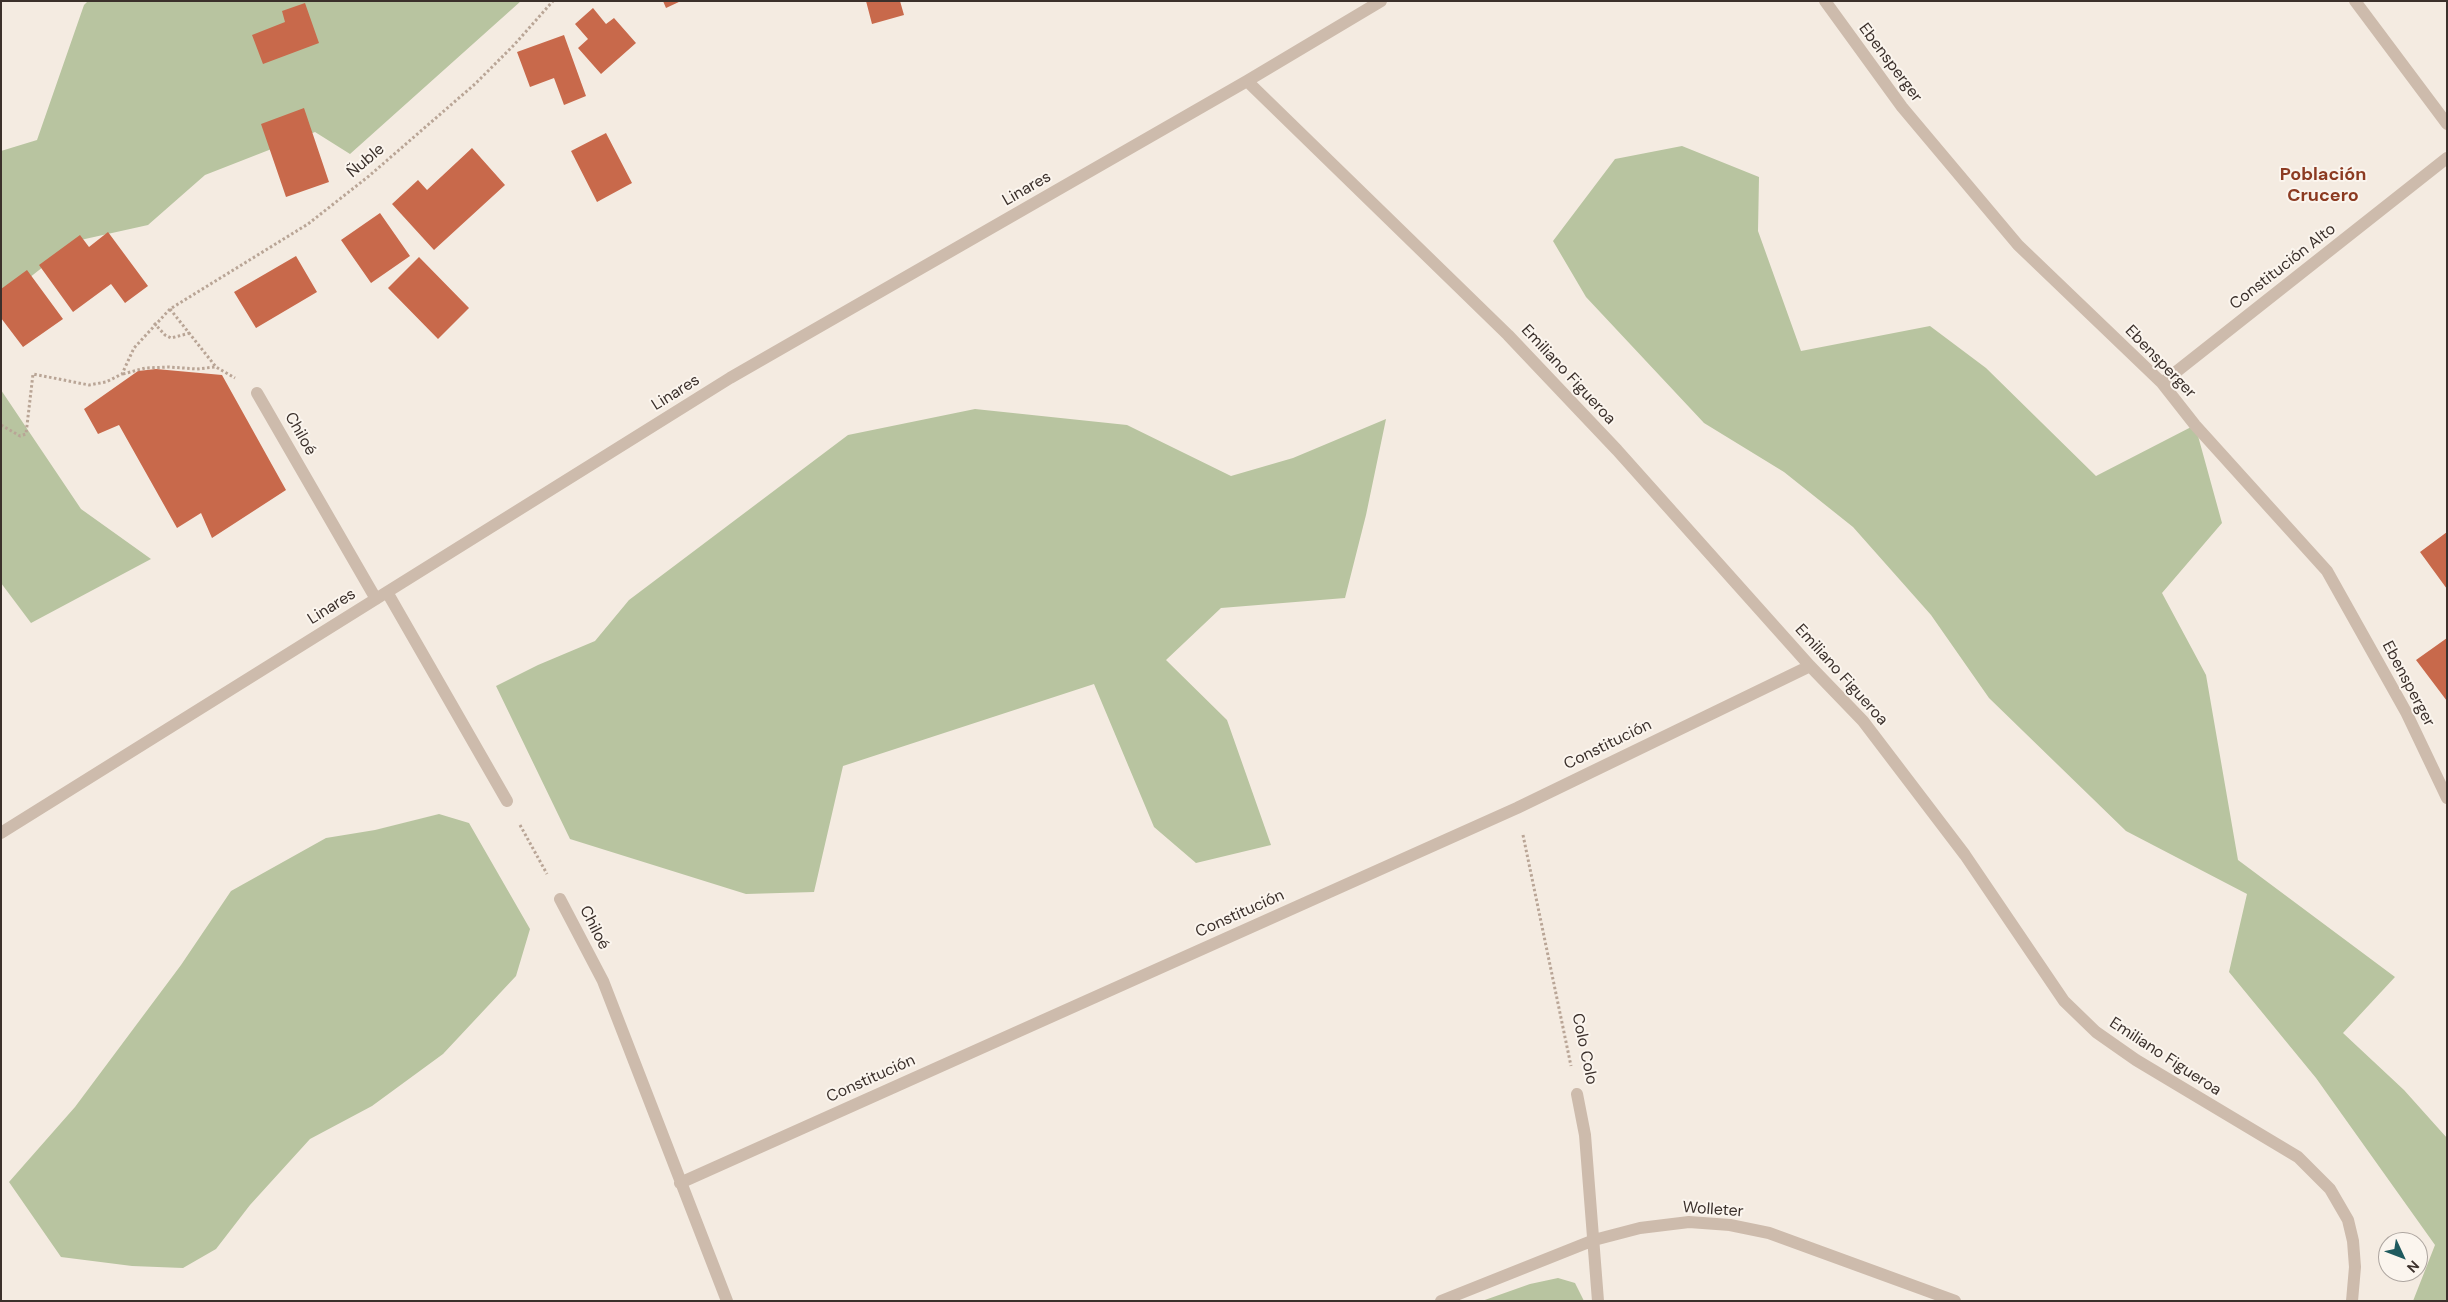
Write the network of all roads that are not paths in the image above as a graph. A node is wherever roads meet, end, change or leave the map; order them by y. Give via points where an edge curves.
1 (1381, 1) edge
2 (1825, 1) edge
3 (2355, 1) edge
4 (1247, 81) junction
5 (2447, 124) edge
6 (2447, 158) edge
7 (2162, 383) junction
8 (257, 393) road end
9 (387, 592) junction
10 (376, 599) junction
11 (1810, 666) junction
12 (2447, 798) edge
13 (507, 801) road end
14 (1, 833) edge
15 (560, 898) road end
16 (1577, 1094) road end
17 (680, 1183) junction
18 (1594, 1240) junction
19 (727, 1301) edge
20 (1441, 1301) edge
21 (1598, 1301) edge
22 (1954, 1301) edge
23 (2352, 1301) edge

1 - 4 street, Linares
2 - 7 street, Ebensperger via 1902,107 2018,245
3 - 5 street
4 - 9 street, Linares via 730,378
4 - 11 street, Emiliano Figueroa via 1515,342 1617,450
6 - 7 street, Constitución Alto
7 - 12 street, Ebensperger via 2327,571 2406,712
8 - 10 street, Chiloé
9 - 10 street, Linares
9 - 13 street
10 - 14 street, Linares
11 - 17 street, Constitución via 1517,808
11 - 23 street, Emiliano Figueroa via 1863,720 1947,831 2064,1001 2096,1032 2136,1060 2298,1157 2330,1189 2348,1220 2353,1242
15 - 17 street, Chiloé via 603,981
16 - 18 street, Colo Colo via 1585,1135
17 - 19 street, Chiloé
18 - 20 street, Wolleter
18 - 21 street, Colo Colo
18 - 22 street, Wolleter via 1640,1228 1688,1222 1730,1225 1769,1233

